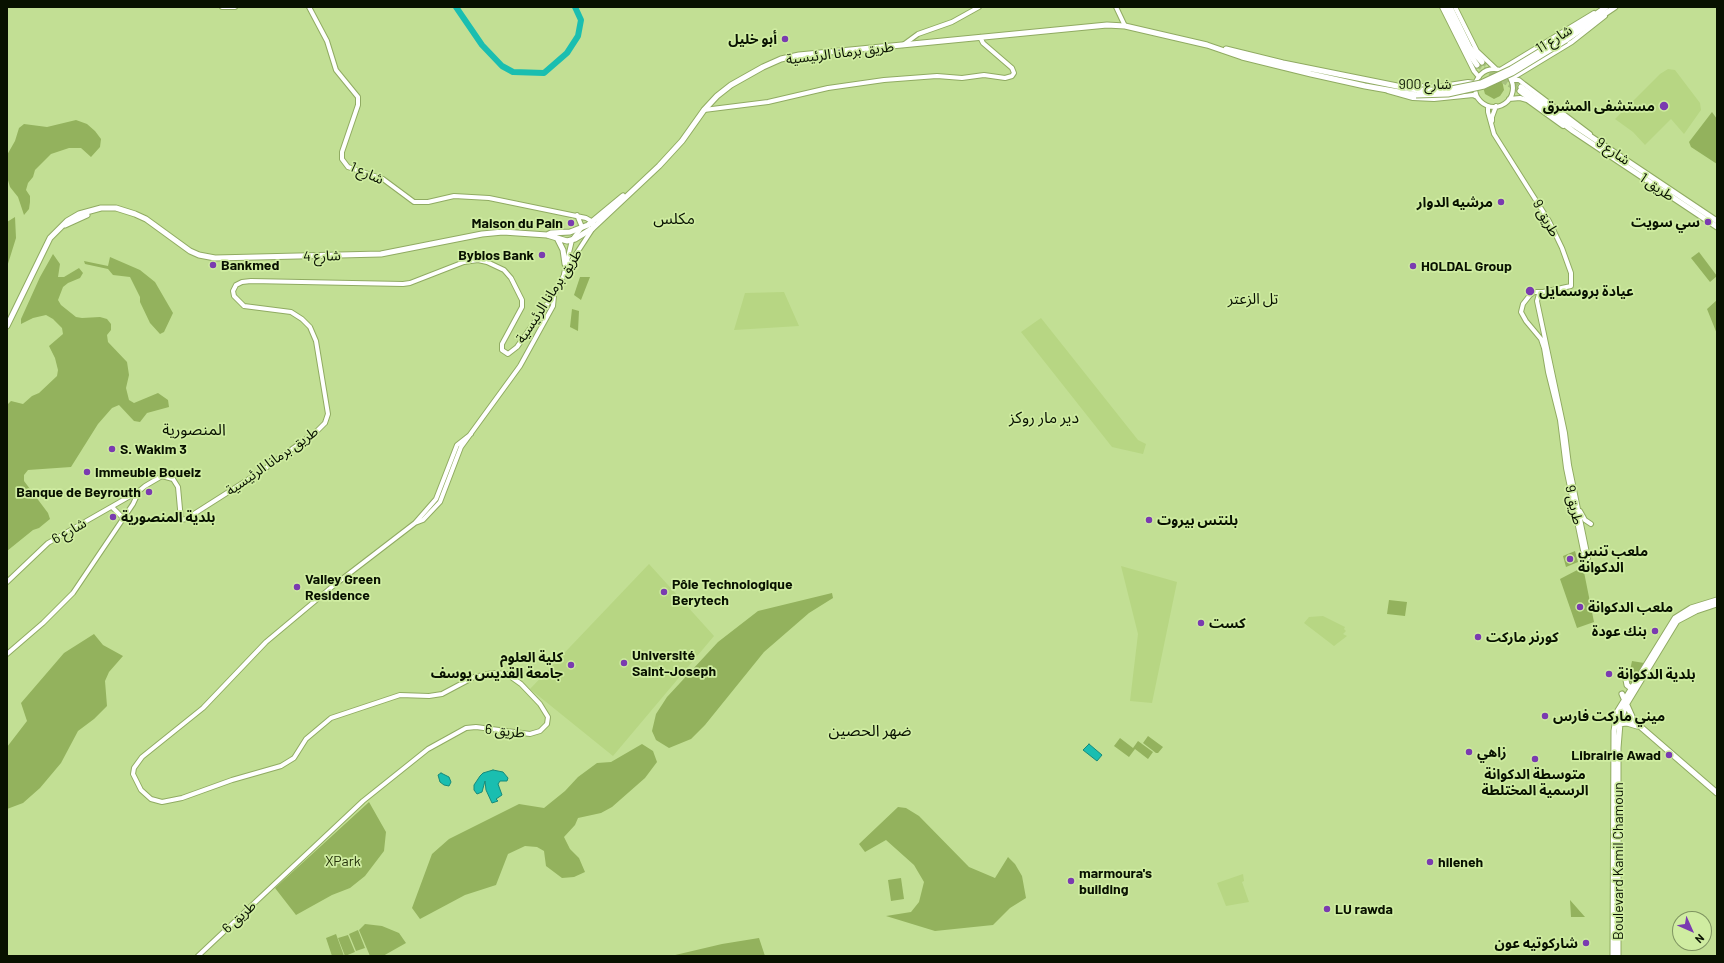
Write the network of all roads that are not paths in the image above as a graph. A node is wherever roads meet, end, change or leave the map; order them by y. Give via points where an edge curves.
1 (222, 7) edge
2 (235, 7) edge
3 (309, 7) edge
4 (979, 7) edge
5 (1116, 7) edge
6 (1442, 7) edge
7 (1446, 7) edge
8 (1450, 7) edge
9 (1455, 7) edge
10 (1616, 7) edge
11 (1608, 9) edge
12 (1600, 11) junction
13 (1125, 26) junction
14 (980, 37) junction
15 (1565, 39) junction
16 (903, 45) junction
17 (1213, 47) junction
18 (1498, 69) junction
19 (1479, 77) junction
20 (1511, 80) junction
21 (1374, 82) junction
22 (1476, 83) junction
23 (1521, 89) tunnel mouth
24 (1384, 90) junction
25 (1417, 92) junction
26 (1477, 97) junction
27 (1509, 99) junction
28 (1488, 106) junction
29 (1496, 106) junction
30 (704, 110) junction
31 (1591, 140) junction
32 (1507, 156) junction
33 (632, 190) junction
34 (577, 215) junction
35 (1717, 221) edge
36 (593, 222) junction
37 (582, 227) junction
38 (1717, 227) edge
39 (593, 228) junction
40 (547, 235) junction
41 (557, 238) junction
42 (572, 240) junction
43 (565, 264) junction
44 (563, 276) junction
45 (1571, 286) joint
46 (1543, 292) junction
47 (555, 293) junction
48 (7, 326) edge
49 (139, 491) junction
50 (126, 499) junction
51 (133, 504) junction
52 (112, 507) junction
53 (1578, 508) junction
54 (124, 519) junction
55 (1591, 524) dead end
56 (7, 582) edge
57 (1717, 600) edge
58 (1717, 604) edge
59 (7, 654) edge
60 (1626, 680) dead end
61 (1632, 689) junction
62 (1622, 694) dead end
63 (1624, 700) junction
64 (1626, 706) junction
65 (1616, 718) junction
66 (1621, 721) junction
67 (1634, 722) junction
68 (1615, 725) junction
69 (1640, 727) junction
70 (1717, 793) edge
71 (1615, 925) junction
72 (198, 956) edge
73 (1613, 956) edge
74 (1618, 956) edge

1 - 2 street
3 - 34 street, شارع 1 via 327,41 336,70 358,97 357,109 342,152 342,159 348,167 383,179 414,202 428,202 454,196 475,196
4 - 16 street via 952,22 914,36
5 - 13 street
6 - 19 street
7 - 8 main road via 1470,55 1479,64
9 - 18 street via 1477,52
10 - 11 main road, شارع 11
11 - 12 main road, شارع 11
11 - 15 main road, شارع 11
11 - 20 street, شارع 11 via 1594,25 1572,42
12 - 15 main road
12 - 18 street, شارع 11 via 1542,47
13 - 14 main road, طريق برمانا الرئيسية via 1107,25
13 - 17 main road, طريق برمانا الرئيسية
14 - 16 main road, طريق برمانا الرئيسية
14 - 30 street via 983,43 1012,68 1012,76 937,76 884,80 828,88 768,102
15 - 25 main road, bridge via 1512,74 1484,86 1448,94
16 - 30 main road, طريق برمانا الرئيسية via 781,59 730,86
17 - 21 main road
17 - 24 main road via 1242,57
18 - 19 street via 1483,72
18 - 20 street
19 - 22 street
20 - 27 street via 1512,93
20 - 31 street, شارع 9 via 1519,80 1584,128
21 - 22 street, شارع 900 via 1436,87
21 - 25 main road
22 - 26 street
23 - 31 main road
24 - 25 main road
24 - 26 street, شارع 900 via 1413,98 1434,99 1473,95
26 - 28 street
27 - 29 street
27 - 31 street, شارع 9 via 1527,100 1572,133
28 - 29 street
28 - 32 street, طريق 9 via 1494,134
29 - 32 street, طريق 9 via 1492,118
30 - 33 main road, طريق برمانا الرئيسية via 674,150
31 - 35 main road, شارع 9
31 - 38 main road, طريق 1
32 - 45 street, طريق 9 via 1557,236 1569,267
33 - 36 main road
33 - 39 main road, طريق برمانا الرئيسية
34 - 36 street
34 - 37 street
36 - 37 main road
36 - 39 street
37 - 40 main road via 570,232 551,232
37 - 42 street
39 - 42 main road
39 - 44 street, طريق برمانا الرئيسية
40 - 41 main road
40 - 48 main road, شارع 4 via 511,232 482,234 381,254 215,258 190,251 154,224 135,214 101,208 79,214 67,221 45,247
41 - 42 main road
41 - 43 main road via 563,250
42 - 43 street
43 - 44 street
44 - 47 street, طريق برمانا الرئيسية
45 - 46 street, 9 طريق
46 - 53 street, 9 طريق via 1538,296 1538,304
46 - 53 street, 9 طريق via 1534,292 1530,295 1521,312 1541,339 1544,348 1560,420 1566,468 1585,560 1588,558
47 - 49 street, طريق برمانا الرئيسية via 517,347 508,354 502,350 502,344 522,307 522,300 504,270 487,262 464,262 403,284 242,282 236,285 233,291 238,303 250,308 291,312 310,327 316,341 328,414 325,423 263,470 186,519 181,520 178,487 171,478 162,476
47 - 72 street, طريق 6 via 553,306 520,366 457,456 440,502 423,520 415,523 333,586 276,633 193,716 142,757 133,774 145,794 154,800 165,801 192,795 232,780 277,768 294,758 306,738 330,718 400,695 442,694 474,677 493,673 507,674 522,684 548,717 545,728 536,733 525,734 470,728 453,734 428,749 364,801
49 - 50 street, شارع 6
49 - 51 street
50 - 51 street
50 - 52 street, شارع 6
51 - 54 street
52 - 54 street
52 - 56 street, شارع 6 via 48,544
53 - 55 street via 1585,520
54 - 59 street via 68,598 39,628
57 - 61 main road, Boulevard Kamil Chamoun via 1691,608 1675,618
58 - 64 main road, Boulevard Kamil Chamoun via 1696,611 1677,622
60 - 61 main road
61 - 63 main road, Boulevard Kamil Chamoun
62 - 63 main road
63 - 64 main road
63 - 65 main road, Boulevard Kamil Chamoun
64 - 66 main road, Boulevard Kamil Chamoun
64 - 67 main road
65 - 66 main road
65 - 68 main road, Boulevard Kamil Chamoun
66 - 67 main road
66 - 68 main road
66 - 69 main road
66 - 71 main road, Boulevard Kamil Chamoun via 1618,748
67 - 69 main road
68 - 71 main road, Boulevard Kamil Chamoun
69 - 70 main road
71 - 73 main road
71 - 74 main road, Boulevard Kamil Chamoun

